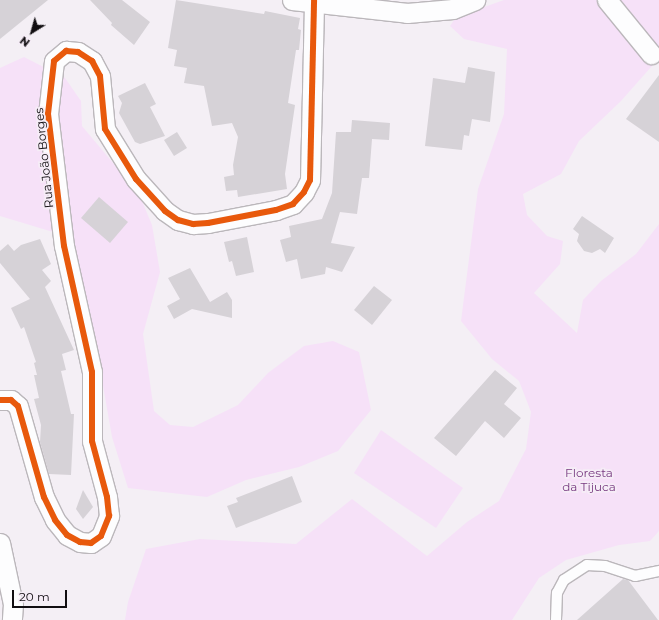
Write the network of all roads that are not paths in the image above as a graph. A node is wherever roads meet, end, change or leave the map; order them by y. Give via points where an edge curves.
1 (292, 0) edge
2 (475, 0) edge
3 (607, 0) edge
4 (313, 2) edge
5 (651, 54) dead end
6 (0, 400) edge
7 (2, 560) edge
8 (659, 570) edge
9 (12, 620) edge
10 (556, 620) edge

1 - 4 street
2 - 4 street via 453,9 407,13
3 - 5 street
4 - 6 street, Rua João Borges via 310,180 304,192 293,204 276,210 208,223 193,224 178,220 165,211 136,179 105,129 100,76 92,61 78,52 66,51 54,60 48,114 64,246 92,372 92,441 107,497 109,516 101,536 91,543 80,542 67,535 55,520 44,497 18,406 11,400
7 - 9 street via 13,604
8 - 10 lane via 635,576 605,566 587,565 564,580 557,593

